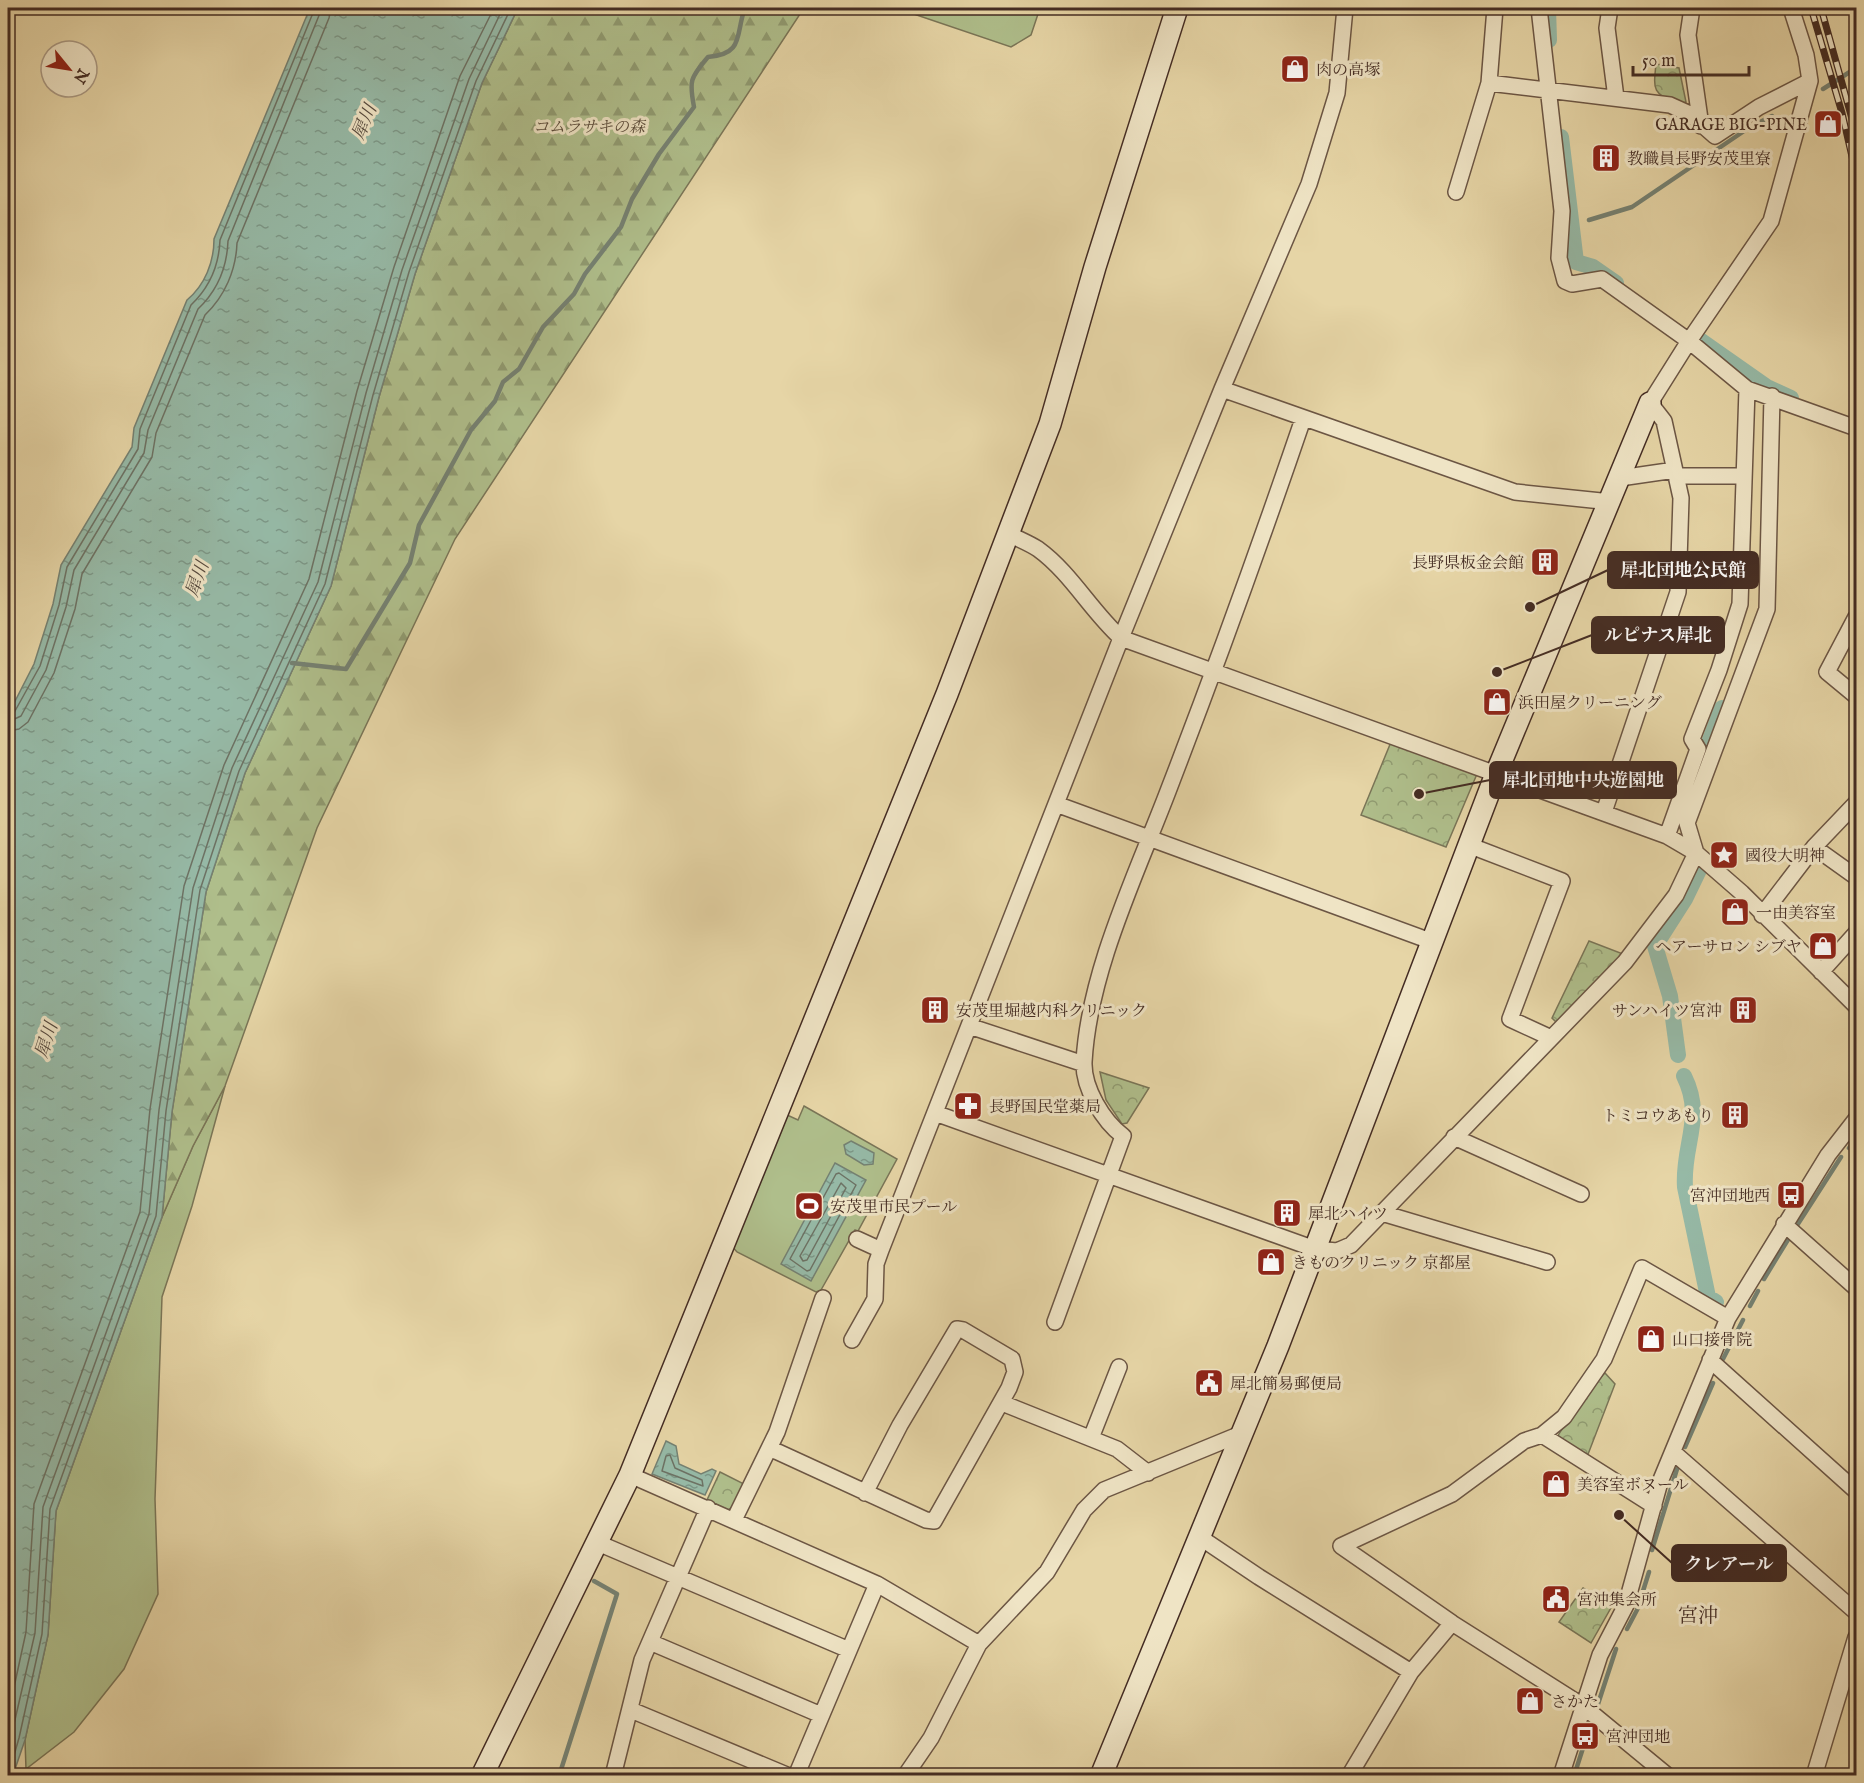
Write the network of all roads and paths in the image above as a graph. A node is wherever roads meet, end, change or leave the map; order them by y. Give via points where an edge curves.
1 (1177, 8) edge
2 (1345, 8) edge
3 (1495, 8) edge
4 (1539, 8) edge
5 (1610, 8) edge
6 (1692, 8) edge
7 (1791, 8) edge
8 (1810, 81) junction
9 (1489, 84) junction
10 (1547, 90) junction
11 (1616, 98) junction
12 (1701, 126) junction
13 (1456, 192) dead end
14 (1689, 341) junction
15 (1222, 389) junction
16 (1747, 389) junction
17 (1772, 396) junction
18 (1650, 403) junction
19 (1304, 419) junction
20 (1857, 428) edge
21 (1676, 473) junction
22 (1743, 476) junction
23 (1620, 478) junction
24 (1611, 502) junction
25 (1009, 534) junction
26 (1857, 616) edge
27 (1121, 638) junction
28 (1214, 672) junction
29 (1857, 696) edge
30 (1496, 774) junction
31 (1857, 803) edge
32 (1056, 804) junction
33 (1604, 812) junction
34 (1151, 836) junction
35 (1667, 836) junction
36 (1471, 846) junction
37 (1814, 848) junction
38 (1696, 853) junction
39 (1857, 877) edge
40 (1762, 915) junction
41 (1857, 933) edge
42 (1433, 942) junction
43 (1821, 972) junction
44 (1857, 1006) edge
45 (969, 1026) junction
46 (1550, 1037) junction
47 (1084, 1064) junction
48 (935, 1113) junction
49 (1857, 1119) edge
50 (1454, 1137) junction
51 (1106, 1176) junction
52 (1581, 1194) dead end
53 (1382, 1213) junction
54 (1784, 1224) junction
55 (857, 1239) dead end
56 (880, 1250) junction
57 (1314, 1250) junction
58 (1547, 1262) dead end
59 (1857, 1288) edge
60 (823, 1298) dead end
61 (1728, 1318) junction
62 (1055, 1322) dead end
63 (852, 1340) dead end
64 (1710, 1360) junction
65 (1119, 1367) dead end
66 (1002, 1403) junction
67 (1243, 1433) junction
68 (1542, 1435) junction
69 (1091, 1438) junction
70 (769, 1449) junction
71 (1672, 1452) junction
72 (1148, 1473) junction
73 (630, 1475) junction
74 (1857, 1491) edge
75 (865, 1493) junction
76 (1654, 1506) junction
77 (708, 1508) junction
78 (734, 1520) junction
79 (1198, 1536) junction
80 (598, 1543) junction
81 (677, 1575) junction
82 (877, 1584) junction
83 (1857, 1612) edge
84 (1452, 1623) junction
85 (1857, 1637) edge
86 (650, 1642) junction
87 (980, 1644) junction
88 (849, 1650) junction
89 (1411, 1672) junction
90 (1583, 1706) junction
91 (631, 1710) junction
92 (821, 1715) junction
93 (617, 1774) edge
94 (482, 1776) edge
95 (789, 1776) edge
96 (796, 1776) edge
97 (904, 1776) edge
98 (1101, 1776) edge
99 (1349, 1776) edge
100 (1561, 1776) edge
101 (1668, 1776) edge
102 (1814, 1776) edge

1 - 25 street via 1050,424
2 - 15 street via 1337,93 1309,184
3 - 9 street
4 - 10 street
5 - 11 street via 1607,28
6 - 12 street via 1688,35
7 - 8 street
8 - 12 street via 1714,136
8 - 14 street via 1772,221
9 - 10 street
9 - 13 street
10 - 11 street
10 - 14 street via 1562,211 1560,258 1565,280 1572,284 1602,279
11 - 12 street via 1670,105 1690,114
14 - 16 street
14 - 18 street
15 - 19 street
15 - 27 street
16 - 17 street
16 - 22 street
17 - 20 street
17 - 38 street via 1767,609 1687,823
18 - 21 street via 1664,421
18 - 23 street
19 - 24 street via 1515,492
19 - 28 street
21 - 22 street
21 - 23 street
21 - 33 street via 1682,498 1678,592
22 - 35 street via 1740,604 1692,739 1698,749
23 - 24 street
24 - 30 street
25 - 27 street via 1037,549 1063,573
25 - 73 street
26 - 29 street via 1827,672
27 - 28 street
27 - 32 street
28 - 30 street
28 - 34 street
30 - 33 street
30 - 36 street
31 - 37 street
32 - 34 street
32 - 45 street
33 - 35 street
34 - 42 street
34 - 47 street via 1096,984
35 - 38 street
36 - 42 street
36 - 46 street via 1562,881 1510,1019
37 - 39 street
37 - 40 street
38 - 40 street
38 - 46 street via 1676,895 1625,962
40 - 43 street
41 - 43 street
42 - 57 street
43 - 44 street
45 - 47 street
45 - 48 street
46 - 50 street
47 - 51 street via 1095,1104 1108,1124 1123,1136
48 - 51 street
48 - 56 street
49 - 54 street via 1828,1155
50 - 52 street
50 - 53 street
51 - 57 street
51 - 62 street
53 - 57 street via 1351,1245 1337,1251
53 - 58 street
54 - 59 street
54 - 61 street
55 - 56 street
56 - 63 street via 875,1299
57 - 67 street
60 - 70 street
61 - 64 street
61 - 68 street via 1642,1268 1604,1359 1564,1417
64 - 71 street
64 - 74 street
65 - 69 street
66 - 69 street
66 - 75 street via 934,1521 926,1521
66 - 75 street via 1015,1371 1012,1359 957,1329
67 - 72 street
67 - 79 street
68 - 76 street
68 - 84 street via 1524,1441 1452,1494 1341,1546
69 - 72 street via 1117,1449
70 - 75 street
70 - 78 street
71 - 76 street
71 - 83 street
72 - 87 street via 1104,1490 1084,1510 1047,1572
73 - 77 street
73 - 80 street
76 - 90 street via 1626,1605 1600,1655
77 - 78 street
77 - 81 street
78 - 82 street
79 - 89 street
79 - 98 street
80 - 81 street
80 - 94 street
81 - 86 street
81 - 88 street
82 - 87 street
82 - 88 street
84 - 89 street
84 - 90 street
85 - 102 street
86 - 91 street
86 - 92 street
87 - 97 street via 931,1738
88 - 92 street
89 - 99 street
90 - 100 street
90 - 101 street
91 - 93 street
91 - 95 street
92 - 96 street

